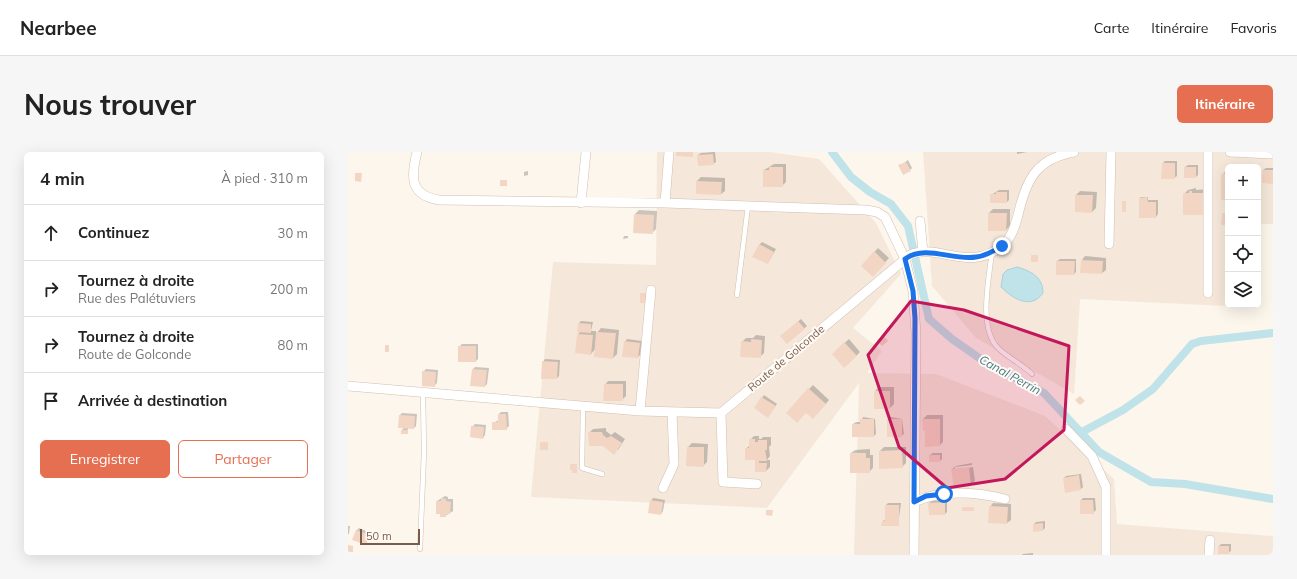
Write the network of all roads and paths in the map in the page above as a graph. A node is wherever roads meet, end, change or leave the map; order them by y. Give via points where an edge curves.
1 (417, 152) edge
2 (586, 152) edge
3 (669, 152) edge
4 (1074, 152) edge
5 (1111, 152) edge
6 (1208, 152) edge
7 (1230, 152) edge
8 (1273, 154) edge
9 (581, 203) junction
10 (665, 203) junction
11 (748, 206) junction
12 (920, 221) dead end
13 (1109, 244) dead end
14 (923, 252) junction
15 (992, 252) junction
16 (905, 259) junction
17 (651, 290) dead end
18 (1208, 293) dead end
19 (738, 295) dead end
20 (1032, 374) dead end
21 (348, 386) edge
22 (423, 392) junction
23 (583, 406) junction
24 (640, 411) junction
25 (672, 412) junction
26 (721, 413) junction
27 (1066, 429) dead end
28 (602, 474) dead end
29 (757, 484) dead end
30 (663, 488) dead end
31 (1006, 499) dead end
32 (914, 502) junction
33 (1210, 540) dead end
34 (420, 549) dead end
35 (914, 555) edge
36 (1106, 555) edge
37 (1209, 555) edge

1 - 9 street via 413,178 419,191 426,198
2 - 9 street
3 - 10 street
4 - 15 street, Route de Golconde via 1050,160 1030,177 1012,234 1002,246
5 - 13 street
6 - 18 street
7 - 8 street
9 - 10 street
10 - 11 street
11 - 16 street via 861,209 877,212 888,222
11 - 19 lane
12 - 14 street
14 - 15 street, Route de Golconde via 965,258
14 - 16 street, Route de Golconde
15 - 20 lane via 986,302 989,333 998,348
16 - 26 street, Route de Golconde
16 - 32 street via 913,291 915,318
17 - 24 street
21 - 22 street
22 - 23 street
22 - 34 lane via 424,452
23 - 24 street
23 - 28 lane via 582,468
24 - 25 street
25 - 26 street
25 - 30 street via 674,464
26 - 29 street via 723,482
27 - 36 street via 1092,456 1106,487
31 - 32 street via 967,493 926,496
32 - 35 street
33 - 37 street

